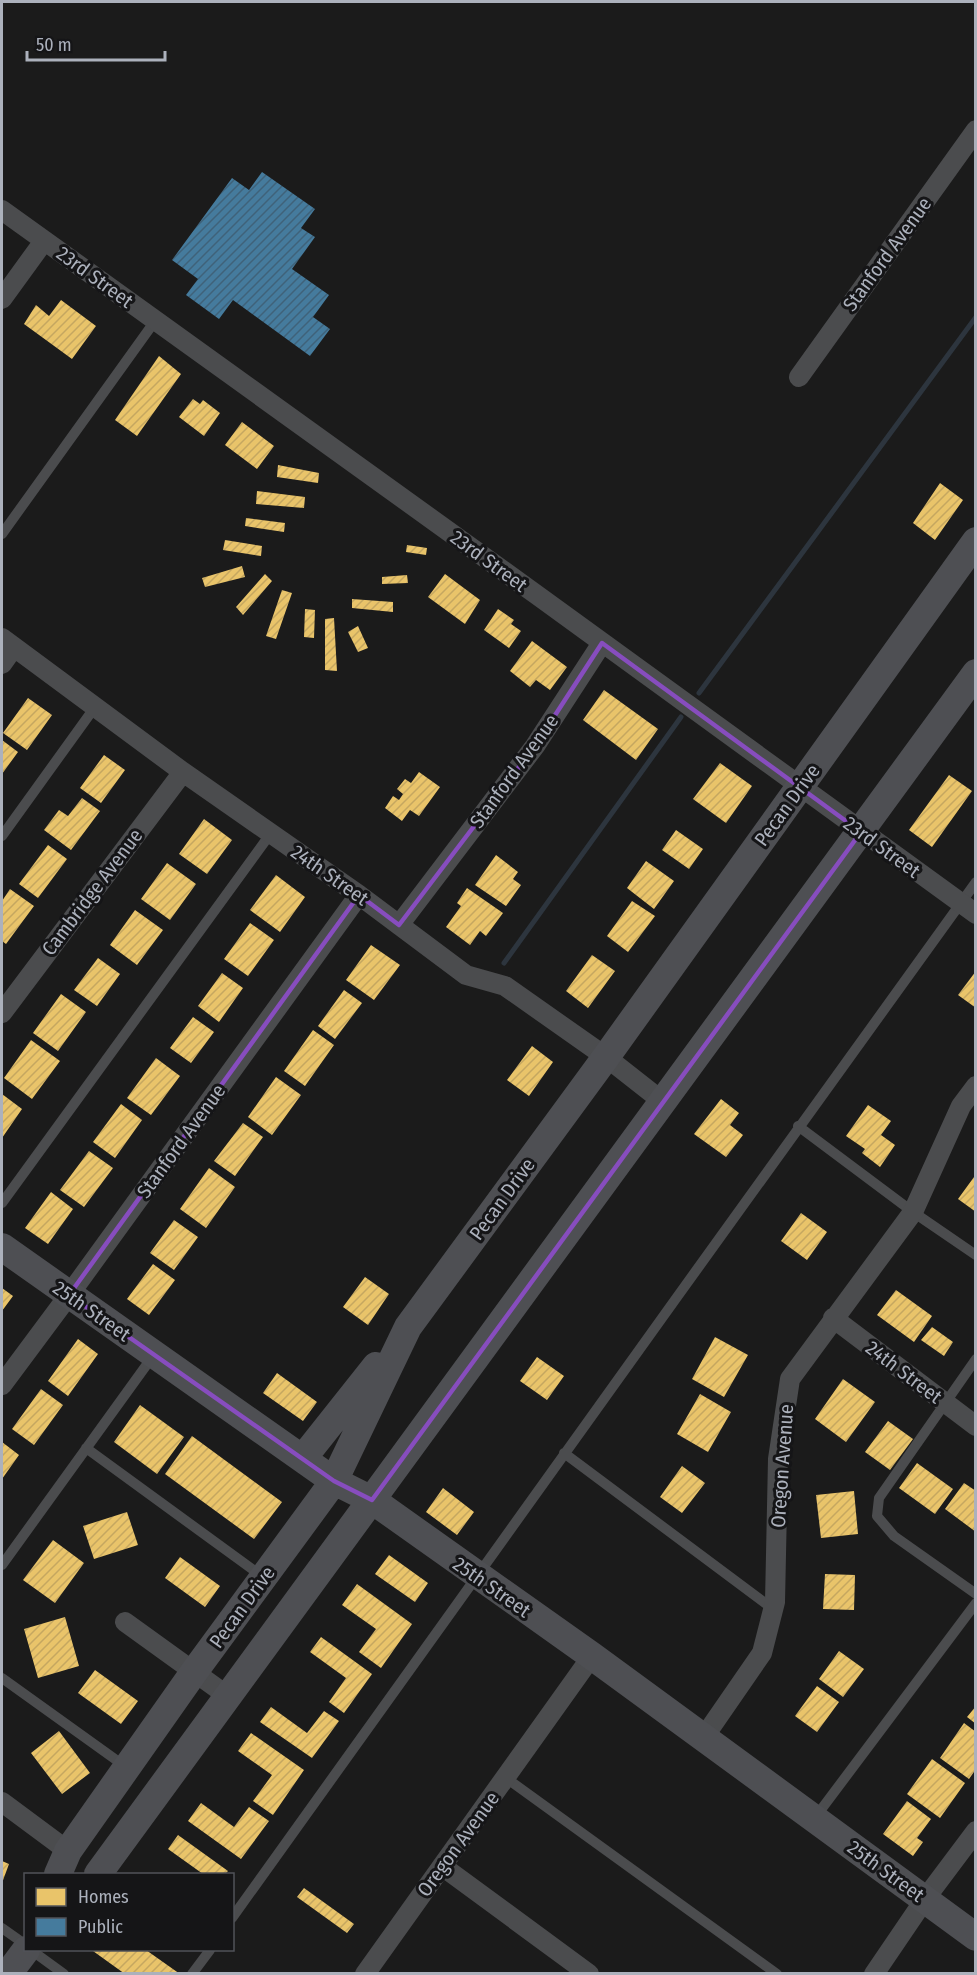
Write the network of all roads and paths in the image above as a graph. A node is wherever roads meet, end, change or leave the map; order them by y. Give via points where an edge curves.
1 (975, 130) edge
2 (2, 210) edge
3 (44, 241) junction
4 (2, 298) edge
5 (155, 321) junction
6 (799, 377) dead end
7 (2, 534) edge
8 (975, 541) edge
9 (8, 643) edge
10 (602, 643) junction
11 (2, 664) edge
12 (975, 673) edge
13 (95, 707) junction
14 (183, 772) junction
15 (800, 787) junction
16 (861, 832) junction
17 (271, 833) junction
18 (2, 836) edge
19 (975, 882) edge
20 (358, 895) junction
21 (968, 908) edge
22 (399, 925) junction
23 (2, 1013) edge
24 (606, 1058) junction
25 (975, 1086) edge
26 (662, 1101) junction
27 (968, 1111) edge
28 (798, 1126) junction
29 (2, 1203) edge
30 (913, 1212) junction
31 (2, 1247) edge
32 (975, 1256) edge
33 (69, 1295) junction
34 (833, 1318) junction
35 (408, 1327) junction
36 (154, 1355) junction
37 (975, 1359) edge
38 (2, 1385) edge
39 (944, 1402) junction
40 (975, 1426) edge
41 (86, 1448) junction
42 (564, 1453) junction
43 (303, 1458) junction
44 (334, 1480) junction
45 (372, 1500) junction
46 (2, 1565) edge
47 (264, 1577) junction
48 (478, 1577) junction
49 (975, 1594) edge
50 (975, 1603) edge
51 (773, 1609) junction
52 (125, 1622) dead end
53 (592, 1656) junction
54 (194, 1672) junction
55 (2, 1678) edge
56 (229, 1696) junction
57 (704, 1737) junction
58 (126, 1768) junction
59 (506, 1778) junction
60 (2, 1802) edge
61 (814, 1819) junction
62 (975, 1832) edge
63 (63, 1863) edge
64 (442, 1866) junction
65 (99, 1873) edge
66 (925, 1899) junction
67 (234, 1915) edge
68 (2, 1928) edge
69 (975, 1937) edge
70 (24, 1945) edge
71 (24, 1950) edge
72 (32, 1951) edge
73 (209, 1951) edge
74 (8, 1974) edge
75 (64, 1974) edge
76 (192, 1974) edge
77 (365, 1974) edge
78 (589, 1974) edge
79 (777, 1974) edge
80 (874, 1974) edge

1 - 6 street, Stanford Avenue
2 - 3 street, 23rd Street
3 - 4 street
3 - 5 street, 23rd Street
5 - 7 lane
5 - 10 street, 23rd Street
8 - 15 main road, Pecan Drive
9 - 11 street
9 - 13 street, 24th Street
10 - 15 street, 23rd Street
10 - 22 street, Stanford Avenue via 535,746
12 - 16 main road
13 - 14 street, 24th Street
13 - 18 lane
14 - 17 street, 24th Street
14 - 23 street, Cambridge Avenue
15 - 16 street, 23rd Street
15 - 24 main road, Pecan Drive
16 - 21 street, 23rd Street
16 - 26 main road
17 - 20 street, 24th Street
17 - 29 lane
19 - 21 lane
20 - 22 street, 24th Street
20 - 33 street, Stanford Avenue
21 - 28 lane
22 - 24 street, 24th Street via 466,975 505,986
24 - 26 street, 24th Street
24 - 35 main road, Pecan Drive
25 - 27 street, Oregon Avenue
26 - 45 main road
27 - 30 street, Oregon Avenue
28 - 30 lane
28 - 42 lane
30 - 32 lane
30 - 34 street, Oregon Avenue
31 - 33 main road, 25th Street
33 - 36 main road, 25th Street
33 - 38 street, Stanford Avenue
34 - 39 street, 24th Street
34 - 51 street, Oregon Avenue via 790,1379 778,1459
35 - 43 main road
35 - 44 main road, Pecan Drive
36 - 41 lane
36 - 43 main road, 25th Street
37 - 39 lane
39 - 40 street, 24th Street
39 - 49 lane via 879,1498 877,1516 894,1536
41 - 46 lane
41 - 47 lane
42 - 48 lane
42 - 51 lane
43 - 44 main road, 25th Street
44 - 45 main road, 25th Street
44 - 47 main road, Pecan Drive
45 - 48 main road, 25th Street
45 - 56 main road
47 - 54 main road, Pecan Drive
48 - 53 main road, 25th Street
48 - 67 lane
50 - 61 lane
51 - 57 street, Oregon Avenue via 762,1653
52 - 54 street
53 - 57 main road, 25th Street
53 - 59 street, Oregon Avenue
54 - 56 street
54 - 58 main road, Pecan Drive
55 - 58 lane
56 - 65 main road
57 - 61 main road, 25th Street
58 - 63 main road, Pecan Drive
59 - 64 street, Oregon Avenue
59 - 79 lane
60 - 63 street
61 - 66 main road, 25th Street
62 - 66 street
64 - 77 street, Oregon Avenue
64 - 78 street
66 - 69 main road, 25th Street
66 - 80 street
68 - 70 lane
71 - 74 main road
72 - 75 lane
73 - 76 lane

